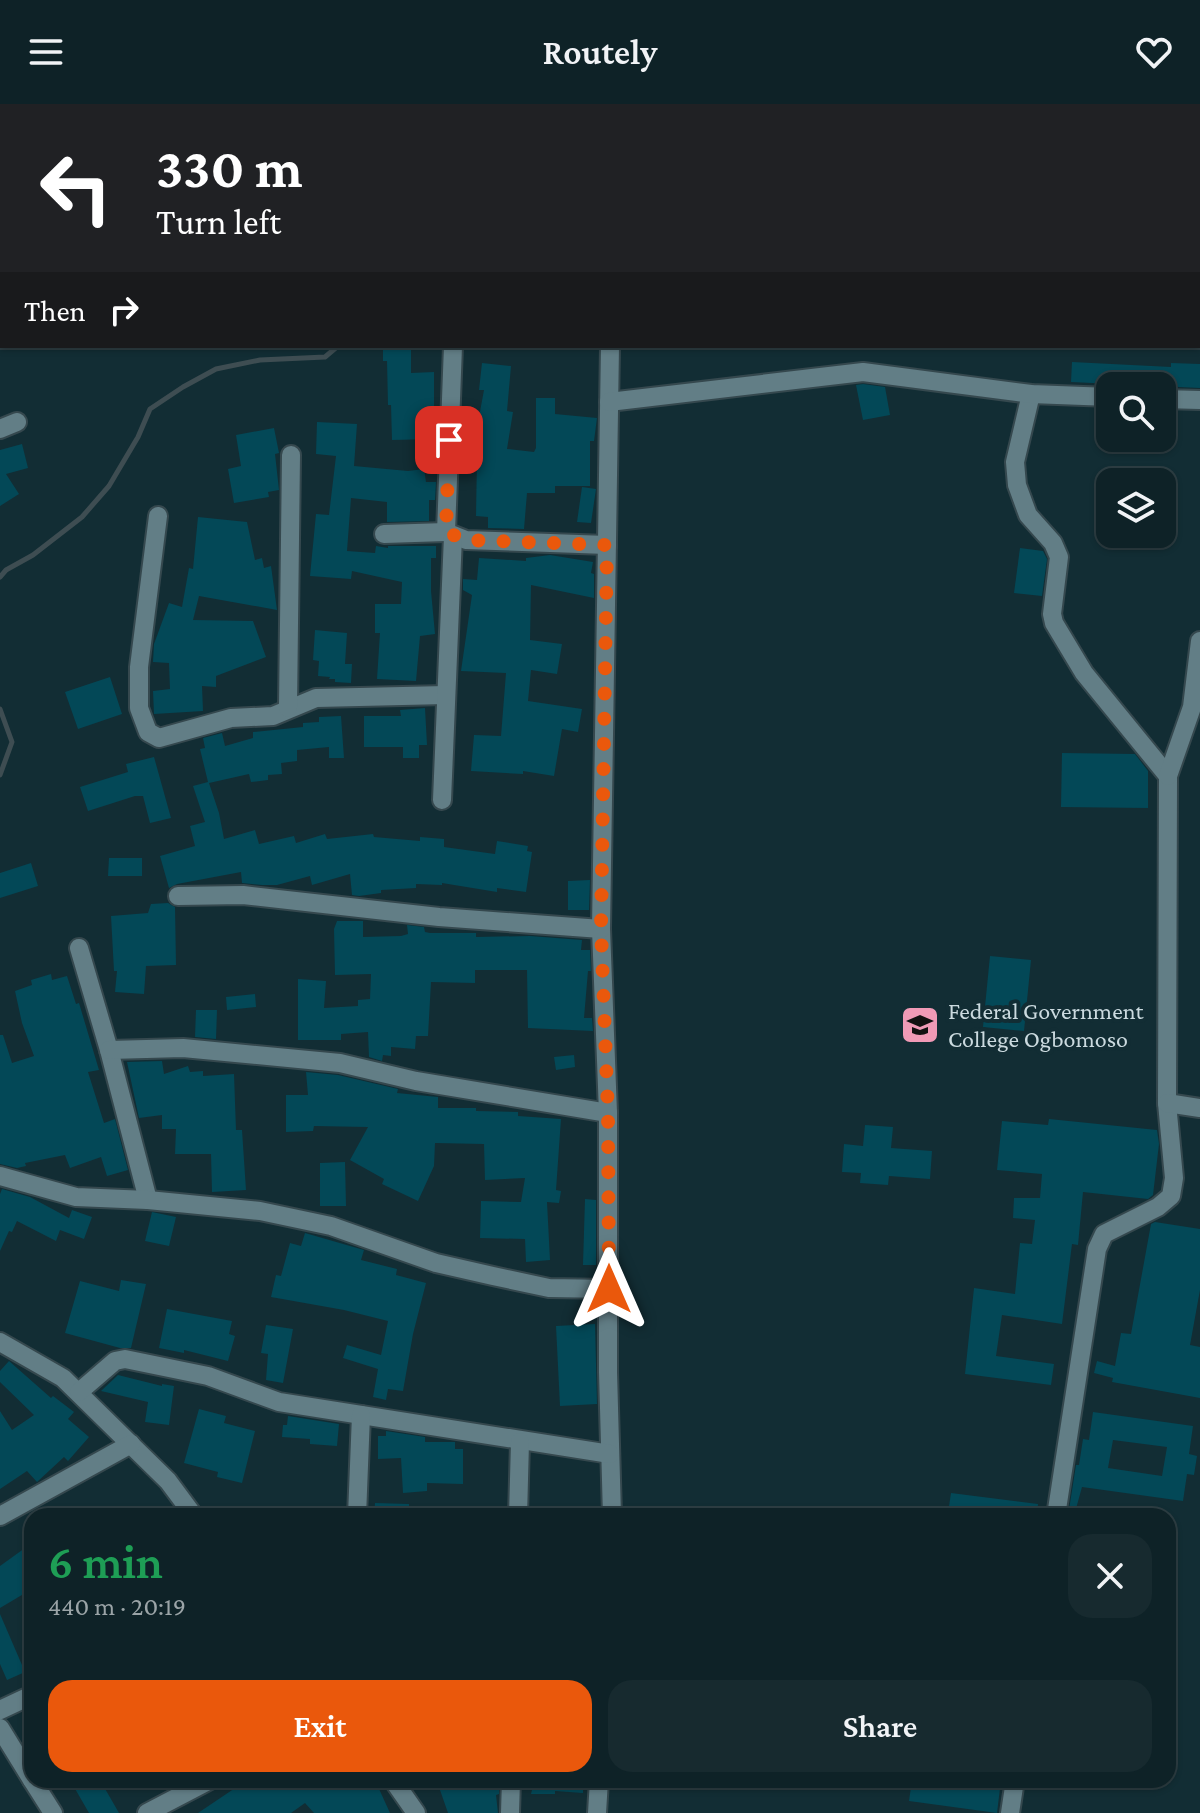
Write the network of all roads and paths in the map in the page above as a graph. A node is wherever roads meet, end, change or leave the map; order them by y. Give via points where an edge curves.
1 (453, 348) edge
2 (610, 348) edge
3 (1031, 394) junction
4 (1096, 396) edge
5 (1176, 399) edge
6 (1200, 400) edge
7 (609, 402) junction
8 (291, 455) dead end
9 (158, 516) dead end
10 (384, 534) dead end
11 (449, 534) junction
12 (607, 545) junction
13 (1200, 641) edge
14 (446, 695) junction
15 (288, 708) junction
16 (1168, 776) junction
17 (442, 800) dead end
18 (178, 896) dead end
19 (601, 929) junction
20 (79, 948) dead end
21 (109, 1050) junction
22 (1167, 1103) junction
23 (1200, 1108) edge
24 (608, 1113) junction
25 (0, 1176) edge
26 (148, 1200) junction
27 (609, 1289) junction
28 (0, 1342) edge
29 (79, 1392) junction
30 (361, 1415) junction
31 (520, 1442) junction
32 (131, 1444) junction
33 (610, 1454) junction
34 (188, 1508) edge
35 (357, 1508) edge
36 (518, 1508) edge
37 (612, 1508) edge
38 (1057, 1508) edge
39 (0, 1516) edge
40 (24, 1699) edge
41 (0, 1710) edge
42 (0, 1728) edge
43 (24, 1767) edge
44 (37, 1788) edge
45 (195, 1788) edge
46 (399, 1788) edge
47 (511, 1788) edge
48 (599, 1788) edge
49 (1014, 1788) edge
50 (53, 1813) edge
51 (147, 1813) edge
52 (416, 1813) edge
53 (510, 1813) edge
54 (597, 1813) edge
55 (1010, 1813) edge

1 - 11 street
2 - 7 street
3 - 4 street
3 - 7 street via 863,372
3 - 16 street via 1015,462 1017,485 1028,515 1059,557 1054,623 1084,673
5 - 6 street
7 - 12 street
8 - 15 street
9 - 15 street via 139,667 139,708 148,732 159,738 231,718 273,716
10 - 11 street
11 - 12 street via 466,540
11 - 14 street
12 - 19 street
13 - 16 street via 1192,707
14 - 15 street via 316,698
14 - 17 street
16 - 22 street
18 - 19 street via 243,895
19 - 24 street
20 - 21 street
21 - 24 street via 183,1048 340,1063
21 - 26 street
22 - 23 street
22 - 38 street via 1171,1196 1104,1234 1097,1249
24 - 27 street
25 - 26 street via 76,1197
26 - 27 street via 260,1211 331,1226 436,1263 493,1276 549,1288
27 - 33 street
28 - 29 street
29 - 30 street via 115,1361 125,1359 208,1376 279,1402
29 - 32 street
30 - 31 street
30 - 35 street
31 - 33 street
31 - 36 street
32 - 34 street
32 - 39 street
33 - 37 street
40 - 41 street
42 - 43 street
44 - 50 street
45 - 51 street
46 - 52 street
47 - 53 street
48 - 54 street
49 - 55 street

